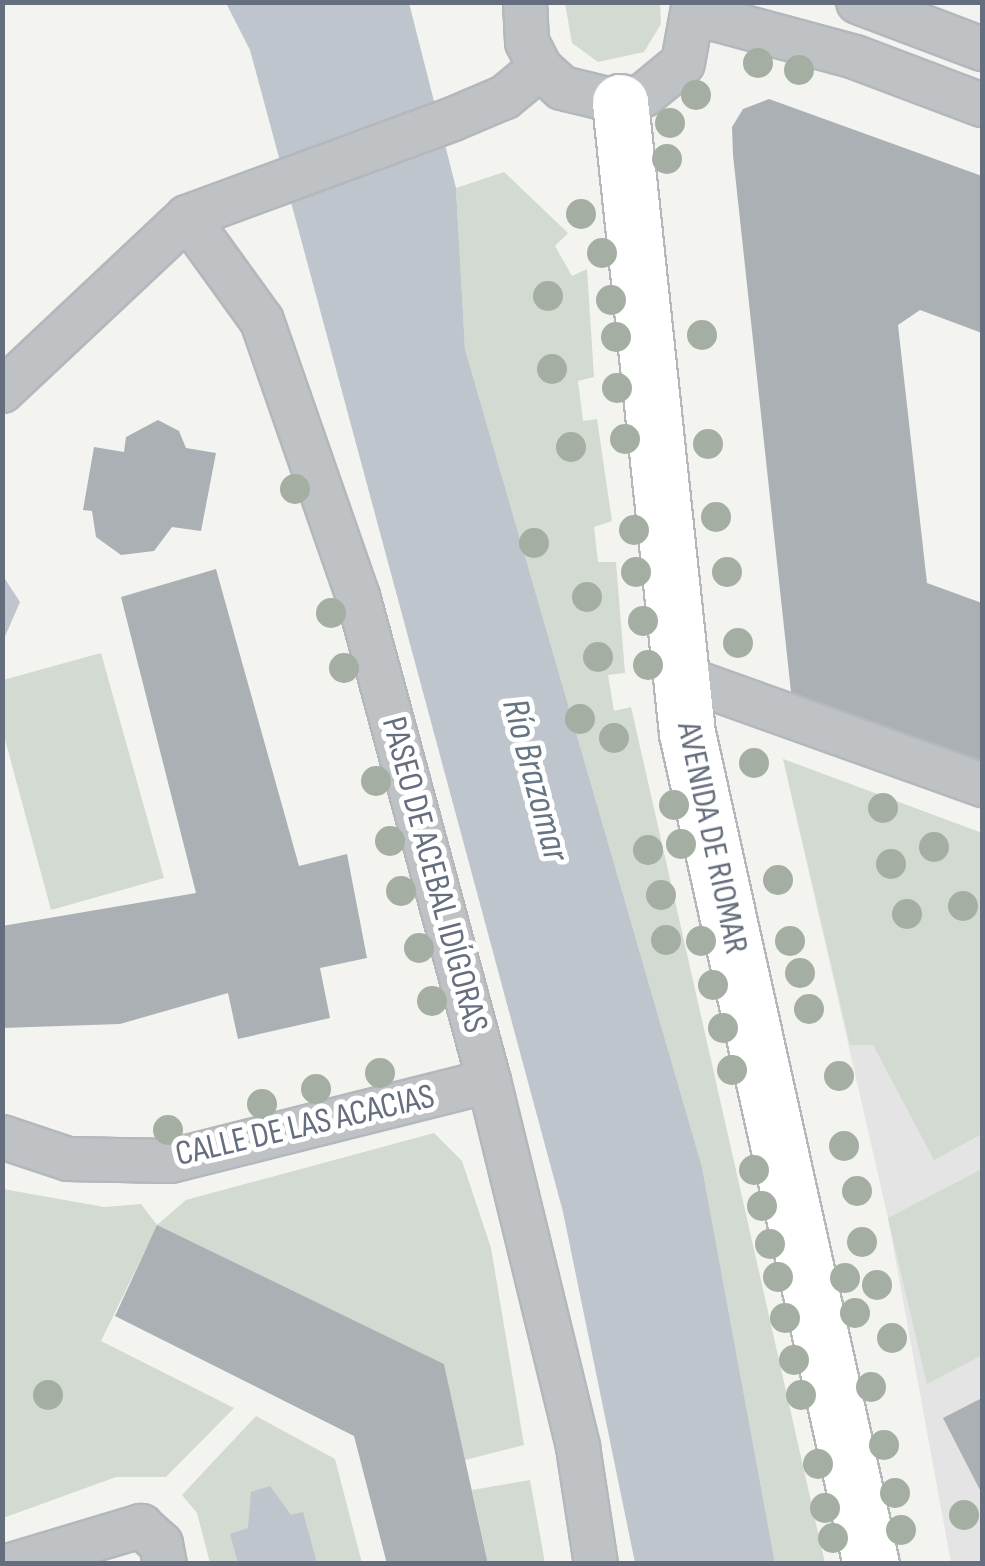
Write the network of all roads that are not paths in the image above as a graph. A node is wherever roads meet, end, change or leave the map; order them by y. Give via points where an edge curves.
1 (525, 2) edge
2 (858, 2) edge
3 (695, 8) edge
4 (982, 49) edge
5 (540, 68) junction
6 (620, 102) junction
7 (982, 106) edge
8 (187, 217) junction
9 (2, 391) edge
10 (682, 677) junction
11 (982, 785) edge
12 (489, 1080) junction
13 (2, 1137) edge
14 (14, 1564) edge
15 (165, 1564) edge
16 (596, 1564) edge
17 (872, 1564) edge

1 - 5 street
2 - 4 street
3 - 6 street via 682,62 644,95
3 - 7 street
5 - 6 street via 562,88
5 - 8 street via 505,97
6 - 10 street, AVENIDA DE RIOMAR
8 - 9 street
8 - 12 street, PASEO DE ACEBAL IDÍGORAS via 262,321 356,589
10 - 11 street
10 - 17 street, AVENIDA DE RIOMAR
12 - 13 street, CALLE DE LAS ACACIAS via 171,1161 68,1159
12 - 16 street, PASEO DE ACEBAL IDÍGORAS via 578,1447
14 - 15 street via 142,1526 161,1544

